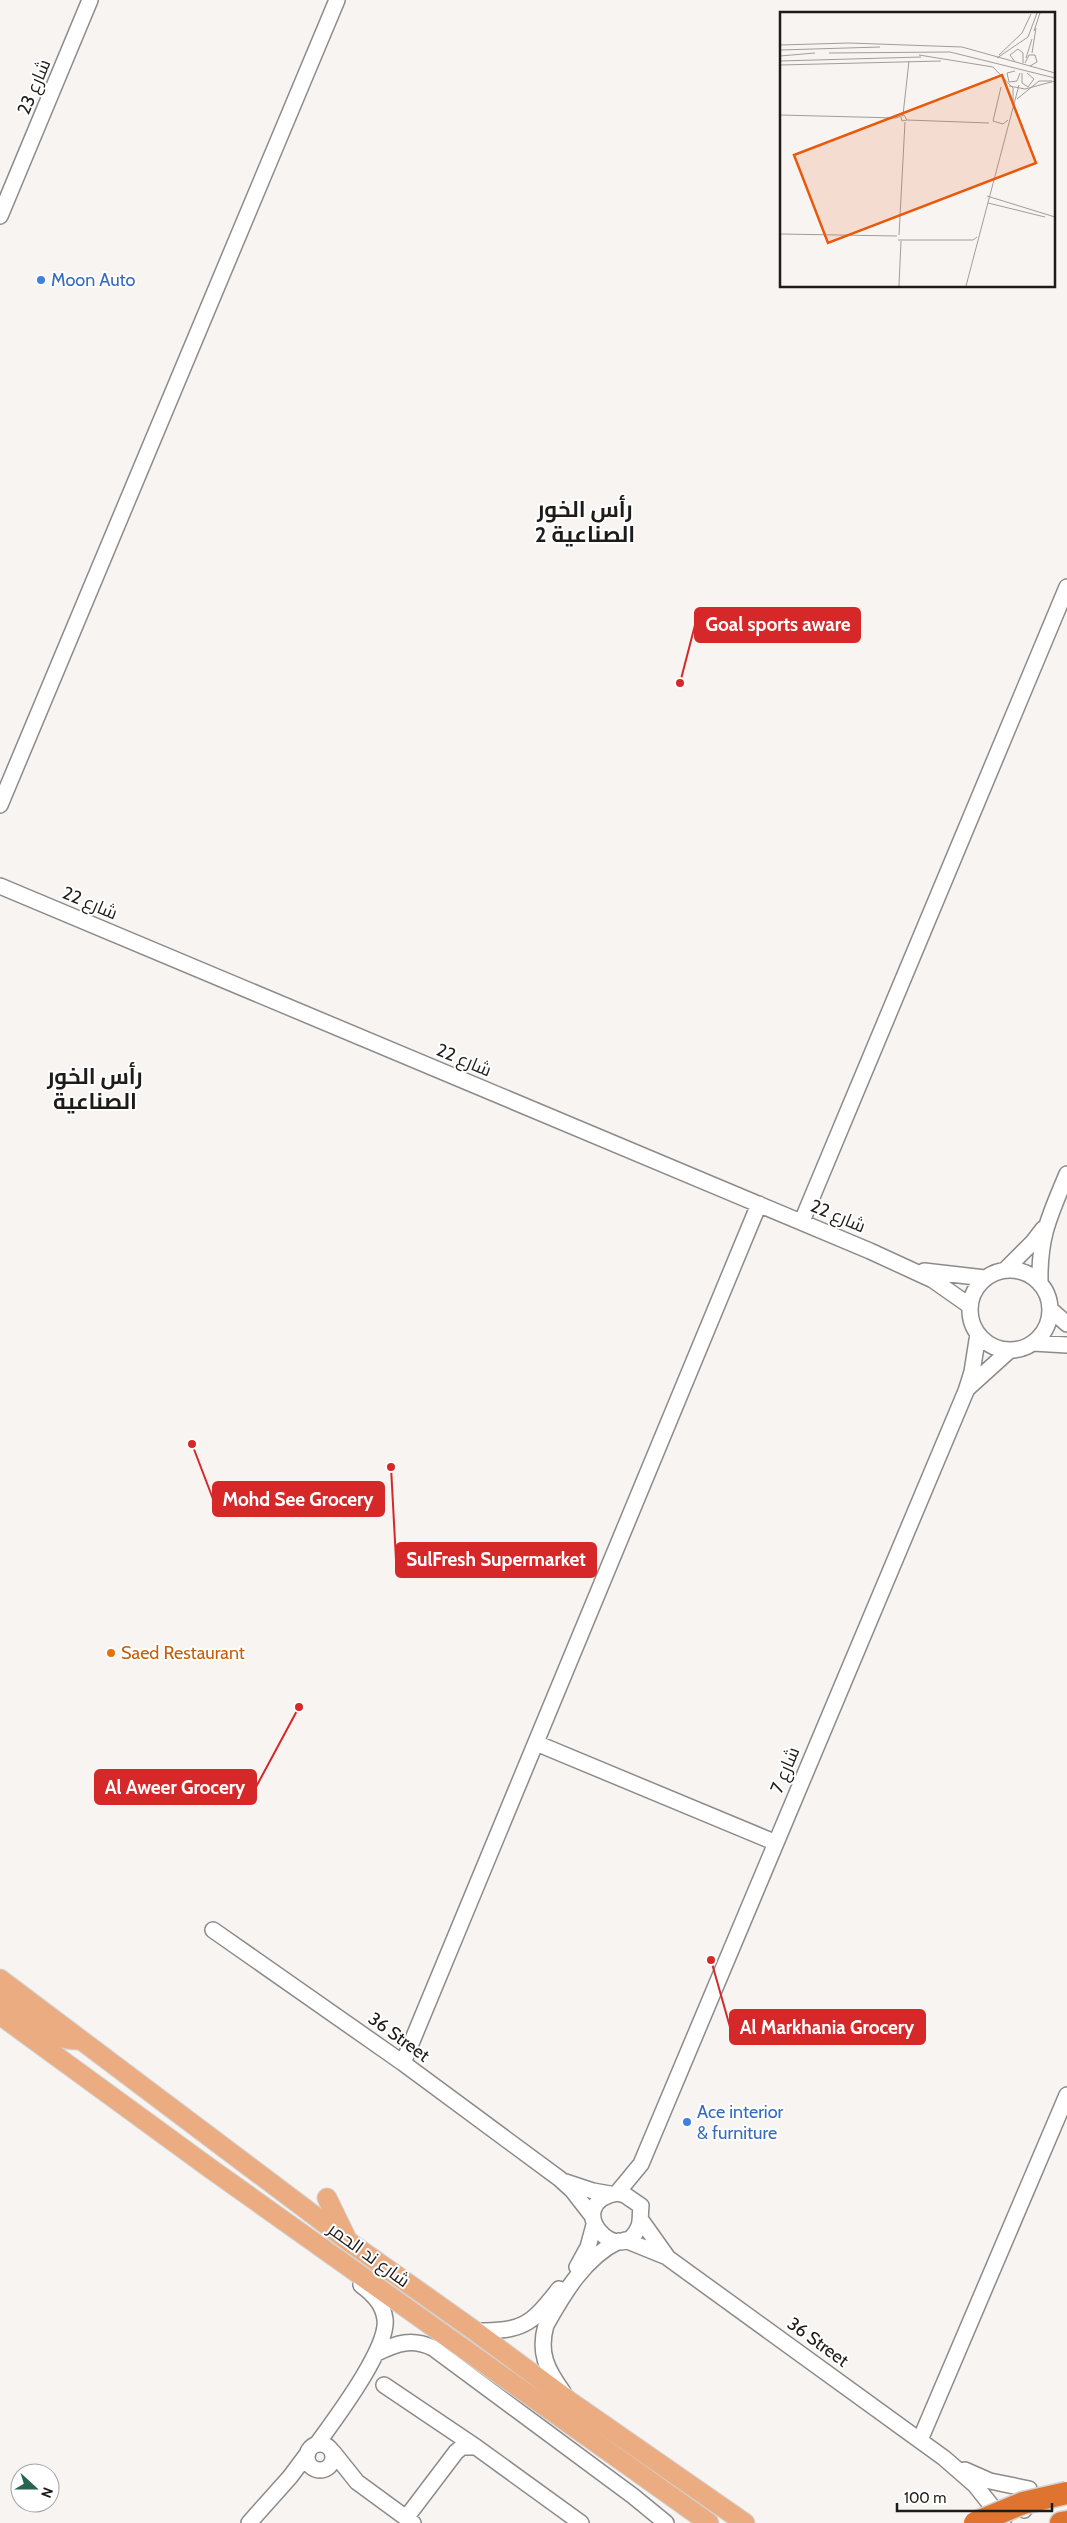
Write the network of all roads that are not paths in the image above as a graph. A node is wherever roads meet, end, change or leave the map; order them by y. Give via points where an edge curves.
1 (90, 0) edge
2 (337, 0) edge
3 (0, 216) edge
4 (1067, 587) edge
5 (0, 805) edge
6 (0, 886) edge
7 (1067, 1174) edge
8 (759, 1204) junction
9 (802, 1221) junction
10 (1045, 1226) junction
11 (913, 1269) junction
12 (1005, 1270) junction
13 (985, 1278) junction
14 (1040, 1282) junction
15 (970, 1306) junction
16 (1050, 1309) junction
17 (1067, 1324) edge
18 (978, 1334) junction
19 (1033, 1343) junction
20 (1067, 1345) edge
21 (1010, 1350) junction
22 (966, 1391) junction
23 (536, 1743) junction
24 (774, 1842) junction
25 (213, 1930) dead end
26 (0, 1979) edge
27 (0, 1999) edge
28 (0, 2015) edge
29 (83, 2040) junction
30 (403, 2063) junction
31 (1067, 2095) edge
32 (641, 2164) junction
33 (560, 2179) junction
34 (614, 2194) junction
35 (327, 2198) dead end
36 (641, 2213) junction
37 (594, 2221) junction
38 (348, 2240) junction
39 (622, 2240) junction
40 (336, 2257) junction
41 (668, 2258) junction
42 (475, 2330) junction
43 (377, 2353) junction
44 (384, 2386) dead end
45 (568, 2400) junction
46 (345, 2402) junction
47 (448, 2430) junction
48 (920, 2440) junction
49 (476, 2447) junction
50 (312, 2448) junction
51 (333, 2452) junction
52 (456, 2452) junction
53 (944, 2458) junction
54 (625, 2462) junction
55 (322, 2470) junction
56 (357, 2482) junction
57 (280, 2488) junction
58 (1019, 2488) junction
59 (1067, 2491) edge
60 (561, 2517) edge
61 (409, 2520) edge
62 (1067, 2522) edge
63 (250, 2523) edge
64 (581, 2523) edge
65 (666, 2523) edge
66 (690, 2523) edge
67 (709, 2523) edge
68 (744, 2523) edge
69 (975, 2523) edge
70 (1061, 2523) edge

1 - 3 street, شارع 23
2 - 5 street
4 - 9 street
6 - 8 street, شارع 22
7 - 10 street
8 - 9 street, شارع 22
8 - 23 street
9 - 11 street, شارع 22
10 - 12 street via 1034,1242
10 - 14 street
11 - 13 street, شارع 22
11 - 15 street, شارع 22
12 - 13 street
12 - 14 street via 1018,1270
13 - 15 street
14 - 16 street
15 - 18 street via 971,1321
16 - 17 street
16 - 19 street via 1042,1334
18 - 21 street via 987,1343
18 - 22 street, شارع 7
19 - 20 street
19 - 21 street
21 - 22 street
22 - 24 street, شارع 7
23 - 24 street
23 - 30 street
24 - 32 street, شارع 7
25 - 30 street, 36 Street
26 - 29 main road, شارع ند الحمر
27 - 29 main road via 50,2034
28 - 40 main road, شارع ند الحمر
29 - 38 main road, شارع ند الحمر
30 - 33 street, 36 Street
31 - 48 street
32 - 34 street, شارع 7
32 - 36 street, شارع 7
33 - 34 street, 36 Street
33 - 37 street, 36 Street
34 - 36 street via 632,2199
34 - 37 street via 598,2203
35 - 38 main road
36 - 39 street via 638,2228
36 - 41 street, 36 Street
37 - 39 street via 604,2237
37 - 42 street via 588,2247 580,2262 538,2314 513,2329
38 - 42 main road, شارع ند الحمر
39 - 41 street, 36 Street
39 - 45 street via 588,2262 546,2325 544,2360
40 - 43 street via 344,2271 375,2296 383,2310 386,2326
40 - 54 main road, شارع ند الحمر
41 - 48 street, 36 Street
42 - 45 main road, شارع ند الحمر
43 - 46 street
43 - 65 street via 400,2342 412,2341 433,2348
44 - 47 street
45 - 68 main road, شارع ند الحمر
46 - 50 street
46 - 51 street via 336,2428
47 - 49 street
47 - 52 street
48 - 53 street, 36 Street
49 - 52 street via 469,2446
49 - 60 street
50 - 51 street via 326,2445
50 - 55 street via 309,2464
50 - 57 street
51 - 55 street via 333,2462
51 - 56 street
52 - 61 street
53 - 58 street via 977,2476
53 - 58 street via 980,2491 1002,2517 1015,2518 1023,2512 1026,2499
54 - 66 main road
54 - 67 main road, شارع ند الحمر
55 - 56 street
55 - 57 street
56 - 61 street
57 - 63 street
58 - 59 street
59 - 69 highway, bridge via 1024,2503
60 - 64 street
62 - 70 highway

